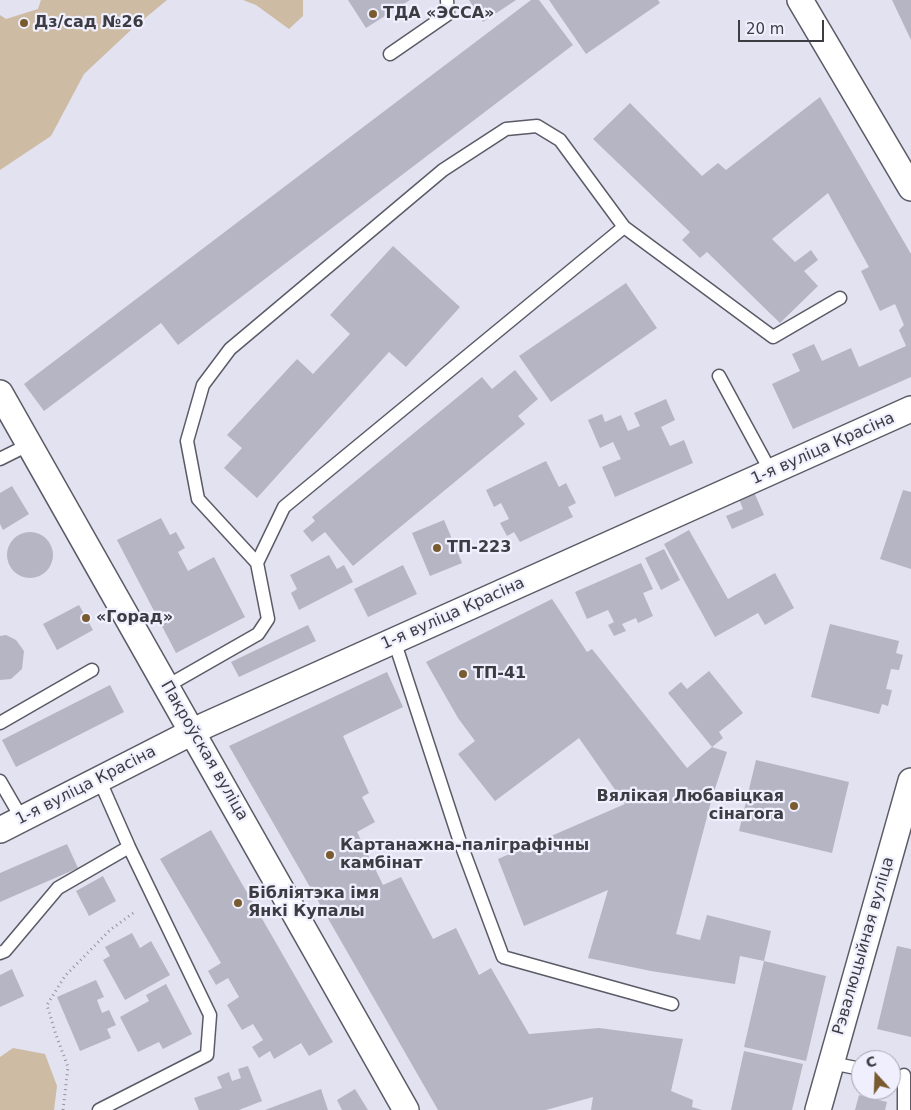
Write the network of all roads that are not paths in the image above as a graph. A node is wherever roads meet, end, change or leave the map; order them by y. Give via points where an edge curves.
1 (448, 0) edge
2 (800, 0) edge
3 (390, 54) dead end
4 (911, 188) edge
5 (624, 227) junction
6 (840, 298) dead end
7 (719, 376) dead end
8 (0, 393) edge
9 (911, 410) edge
10 (30, 444) junction
11 (0, 459) edge
12 (771, 472) junction
13 (257, 562) junction
14 (394, 640) junction
15 (92, 670) dead end
16 (166, 686) junction
17 (0, 723) edge
18 (193, 731) junction
19 (99, 779) junction
20 (0, 781) edge
21 (911, 781) edge
22 (22, 819) junction
23 (0, 830) edge
24 (129, 847) junction
25 (0, 953) edge
26 (672, 1004) dead end
27 (831, 1063) junction
28 (851, 1068) edge
29 (902, 1074) edge
30 (99, 1110) edge
31 (406, 1110) edge
32 (818, 1110) edge
33 (904, 1110) edge

1 - 3 lane via 448,14
2 - 4 street
5 - 6 lane via 773,338
5 - 13 lane via 284,507
5 - 13 lane via 560,140 537,126 506,129 443,170 230,349 203,385 187,441 198,499
7 - 12 lane
8 - 10 street, Пакроўская вуліца
9 - 12 street, 1-я вуліца Красіна
10 - 11 lane
10 - 16 street, Пакроўская вуліца
12 - 14 street, 1-я вуліца Красіна
13 - 16 lane via 268,619 258,634
14 - 18 street, 1-я вуліца Красіна
14 - 26 lane via 459,839 503,957
15 - 17 lane
16 - 18 street, Пакроўская вуліца
18 - 19 street, 1-я вуліца Красіна
18 - 31 street, Пакроўская вуліца
19 - 22 street, 1-я вуліца Красіна
19 - 24 lane
20 - 22 lane
21 - 27 street, Рэвалюцыйная вуліца
22 - 23 street, 1-я вуліца Красіна
24 - 25 lane via 58,888
24 - 30 lane via 210,1015 207,1055
27 - 28 lane
27 - 32 street, Рэвалюцыйная вуліца
29 - 33 lane

